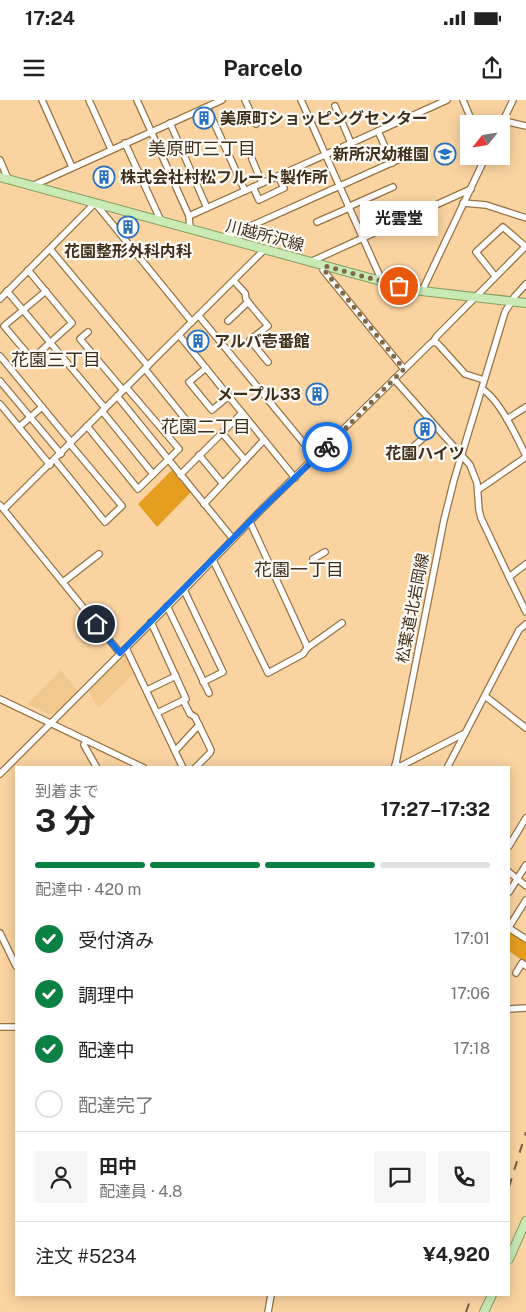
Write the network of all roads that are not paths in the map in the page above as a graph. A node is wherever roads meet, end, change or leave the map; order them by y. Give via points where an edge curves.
1 (42, 100) edge
2 (89, 100) edge
3 (137, 100) edge
4 (222, 100) edge
5 (245, 100) edge
6 (301, 100) edge
7 (447, 100) edge
8 (463, 100) edge
9 (513, 100) edge
10 (335, 106) dead end
11 (207, 107) junction
12 (470, 115) edge
13 (506, 115) edge
14 (170, 123) junction
15 (256, 124) dead end
16 (510, 124) edge
17 (526, 126) edge
18 (378, 131) junction
19 (152, 132) junction
20 (125, 143) junction
21 (352, 143) junction
22 (111, 149) junction
23 (325, 154) junction
24 (411, 154) dead end
25 (252, 159) dead end
26 (1, 163) edge
27 (392, 163) junction
28 (482, 165) edge
29 (72, 167) junction
30 (278, 176) junction
31 (5, 177) edge
32 (262, 183) junction
33 (32, 186) junction
34 (254, 187) junction
35 (340, 187) junction
36 (392, 187) dead end
37 (470, 189) junction
38 (245, 191) junction
39 (95, 203) junction
40 (463, 203) junction
41 (349, 207) junction
42 (207, 208) junction
43 (189, 216) junction
44 (526, 218) edge
45 (161, 221) junction
46 (317, 222) dead end
47 (190, 228) junction
48 (224, 238) junction
49 (362, 238) junction
50 (526, 247) edge
51 (50, 249) junction
52 (265, 249) junction
53 (310, 262) junction
54 (325, 266) junction
55 (28, 270) junction
56 (495, 276) junction
57 (234, 280) junction
58 (382, 281) junction
59 (526, 284) edge
60 (8, 291) junction
61 (46, 291) junction
62 (422, 291) junction
63 (475, 297) junction
64 (0, 299) edge
65 (511, 301) junction
66 (248, 302) junction
67 (526, 303) edge
68 (23, 310) junction
69 (198, 316) junction
70 (228, 321) dead end
71 (192, 322) junction
72 (88, 332) dead end
73 (178, 336) junction
74 (50, 342) junction
75 (433, 342) junction
76 (0, 356) edge
77 (268, 362) dead end
78 (6, 363) junction
79 (0, 368) edge
80 (146, 368) junction
81 (206, 368) junction
82 (404, 369) junction
83 (394, 380) junction
84 (484, 380) junction
85 (0, 381) edge
86 (125, 388) junction
87 (482, 389) junction
88 (117, 396) junction
89 (229, 396) junction
90 (0, 404) edge
91 (526, 406) edge
92 (42, 407) junction
93 (104, 410) junction
94 (242, 413) junction
95 (30, 417) junction
96 (507, 419) junction
97 (190, 425) dead end
98 (87, 426) junction
99 (19, 427) junction
100 (436, 427) junction
101 (222, 433) junction
102 (264, 440) junction
103 (71, 443) junction
104 (406, 453) dead end
105 (61, 454) junction
106 (199, 455) junction
107 (462, 455) junction
108 (526, 456) edge
109 (316, 458) junction
110 (168, 459) junction
111 (55, 460) junction
112 (245, 460) junction
113 (50, 465) junction
114 (153, 474) junction
115 (180, 475) junction
116 (295, 478) junction
117 (223, 484) junction
118 (478, 490) junction
119 (204, 504) junction
120 (2, 507) edge
121 (250, 522) junction
122 (233, 539) junction
123 (325, 552) dead end
124 (99, 554) dead end
125 (312, 558) dead end
126 (213, 560) junction
127 (526, 564) edge
128 (509, 577) junction
129 (63, 582) junction
130 (184, 590) junction
131 (168, 606) junction
132 (526, 612) edge
133 (151, 622) junction
134 (342, 623) dead end
135 (526, 624) edge
136 (126, 648) junction
137 (306, 648) junction
138 (120, 653) junction
139 (176, 676) junction
140 (203, 682) junction
141 (147, 690) junction
142 (208, 693) dead end
143 (485, 696) junction
144 (0, 699) edge
145 (183, 700) junction
146 (157, 713) junction
147 (50, 723) junction
148 (199, 725) junction
149 (526, 728) edge
150 (465, 732) junction
151 (86, 740) junction
152 (175, 751) junction
153 (96, 766) edge
154 (140, 766) edge
155 (182, 766) edge
156 (197, 766) edge
157 (395, 766) edge
158 (449, 766) edge
159 (0, 774) edge
160 (526, 818) edge
161 (510, 844) edge
162 (526, 865) edge
163 (510, 873) edge
164 (517, 879) junction
165 (526, 886) edge
166 (510, 890) edge
167 (526, 900) edge
168 (510, 926) edge
169 (510, 929) edge
170 (0, 933) edge
171 (526, 939) edge
172 (15, 962) edge
173 (526, 966) edge
174 (516, 973) dead end
175 (526, 1008) edge
176 (510, 1009) edge
177 (0, 1027) edge
178 (15, 1027) edge
179 (526, 1221) edge
180 (510, 1256) edge
181 (271, 1296) edge
182 (492, 1296) edge
183 (268, 1312) edge
184 (484, 1312) edge

1 - 29 street
2 - 22 street
3 - 19 street
4 - 11 street
5 - 15 street
6 - 23 street
7 - 18 street
8 - 12 street
9 - 13 street
10 - 21 street
11 - 14 street
11 - 38 street
14 - 19 street
14 - 42 street
16 - 17 street
18 - 21 street
18 - 27 street
19 - 20 street
19 - 43 street
20 - 22 street
20 - 45 street
21 - 23 street
22 - 29 street
23 - 30 street
23 - 35 street
24 - 27 street
25 - 32 street
26 - 31 street
27 - 35 street
28 - 37 street
29 - 33 street
30 - 32 street
30 - 34 street via 284,188 259,200
31 - 33 main road, 川越所沢線
32 - 34 street
33 - 39 main road, 川越所沢線
34 - 38 street
35 - 41 street
35 - 48 street
36 - 41 street
37 - 40 street
37 - 49 street
38 - 42 street
39 - 45 main road, 川越所沢線
39 - 51 street
39 - 71 street
40 - 44 street via 486,205
40 - 62 street
41 - 46 street
41 - 49 street
42 - 43 street
43 - 47 street
45 - 47 main road, 川越所沢線
47 - 48 main road, 川越所沢線
48 - 52 main road, 川越所沢線
49 - 53 street
49 - 58 street
50 - 56 street
50 - 56 street via 502,228 476,252
51 - 55 street
51 - 80 street
52 - 53 main road, 川越所沢線
52 - 57 street
53 - 54 main road, 川越所沢線
54 - 58 main road, 川越所沢線
54 - 82 street via 324,270
55 - 60 street
55 - 61 street
56 - 63 street
57 - 66 street
57 - 69 street
58 - 62 main road, 川越所沢線
59 - 65 street, 松葉道北岩岡線
60 - 64 street
60 - 68 street
61 - 68 street
61 - 74 street via 72,323
62 - 63 main road, 川越所沢線
63 - 65 main road, 川越所沢線
63 - 75 street
65 - 67 main road, 川越所沢線
65 - 84 street, 松葉道北岩岡線
66 - 70 street
66 - 77 street via 268,326 250,340
68 - 74 street
68 - 74 street via 4,326 32,359
69 - 71 street
69 - 109 street
71 - 73 street
72 - 86 street via 80,339
73 - 80 street
73 - 81 street
74 - 93 street
75 - 82 street
75 - 84 street via 466,374
76 - 78 street
78 - 79 street
78 - 92 street
80 - 86 street
80 - 97 street
81 - 89 street
81 - 89 street via 189,382 212,410
82 - 83 street
83 - 100 street
83 - 109 street
84 - 87 street, 松葉道北岩岡線
85 - 95 street
86 - 88 street
86 - 110 street via 179,449
87 - 96 street
87 - 107 street, 松葉道北岩岡線
88 - 93 street
88 - 110 street
89 - 94 street
90 - 99 street
91 - 96 street
92 - 95 street
92 - 103 street
93 - 98 street
93 - 114 street
94 - 101 street
94 - 102 street
95 - 99 street
95 - 105 street
96 - 108 street
98 - 103 street
98 - 114 street via 138,489
99 - 113 street
100 - 104 street
100 - 107 street
101 - 106 street
101 - 112 street
102 - 112 street
102 - 116 street
103 - 105 street
103 - 111 street via 122,506 105,522
105 - 111 street
106 - 115 street
106 - 117 street
107 - 118 street via 472,469
107 - 157 street, 松葉道北岩岡線 via 444,520
108 - 118 street
109 - 116 street
110 - 114 street
110 - 115 street
111 - 113 street
112 - 117 street
113 - 120 street
115 - 119 street
116 - 121 street
117 - 119 street
118 - 128 street via 481,518
119 - 122 street
120 - 129 street
121 - 122 street
121 - 137 street
122 - 126 street
123 - 125 street
124 - 129 street
126 - 130 street
126 - 137 street via 268,673 303,654
127 - 128 street
128 - 132 street
129 - 138 street
130 - 131 street
130 - 140 street via 223,672
131 - 133 street
131 - 140 street
133 - 136 street
133 - 139 street
134 - 137 street
135 - 143 street via 519,630
136 - 138 street
136 - 141 street
138 - 147 street
139 - 141 street
139 - 145 street via 186,699
140 - 142 street
141 - 146 street
143 - 149 street
143 - 150 street
144 - 147 street
145 - 146 street
145 - 148 street
146 - 152 street
147 - 151 street
147 - 159 street
148 - 152 street
148 - 156 street via 211,750
150 - 157 street via 401,766
150 - 158 street
151 - 153 street via 84,745
151 - 154 street
152 - 155 street
160 - 161 street
162 - 164 street
163 - 164 street
164 - 165 street
164 - 166 street
167 - 168 street
169 - 171 street
170 - 172 street
173 - 174 street via 522,963
175 - 176 street
177 - 178 street
179 - 180 main road
181 - 183 street
182 - 184 main road

